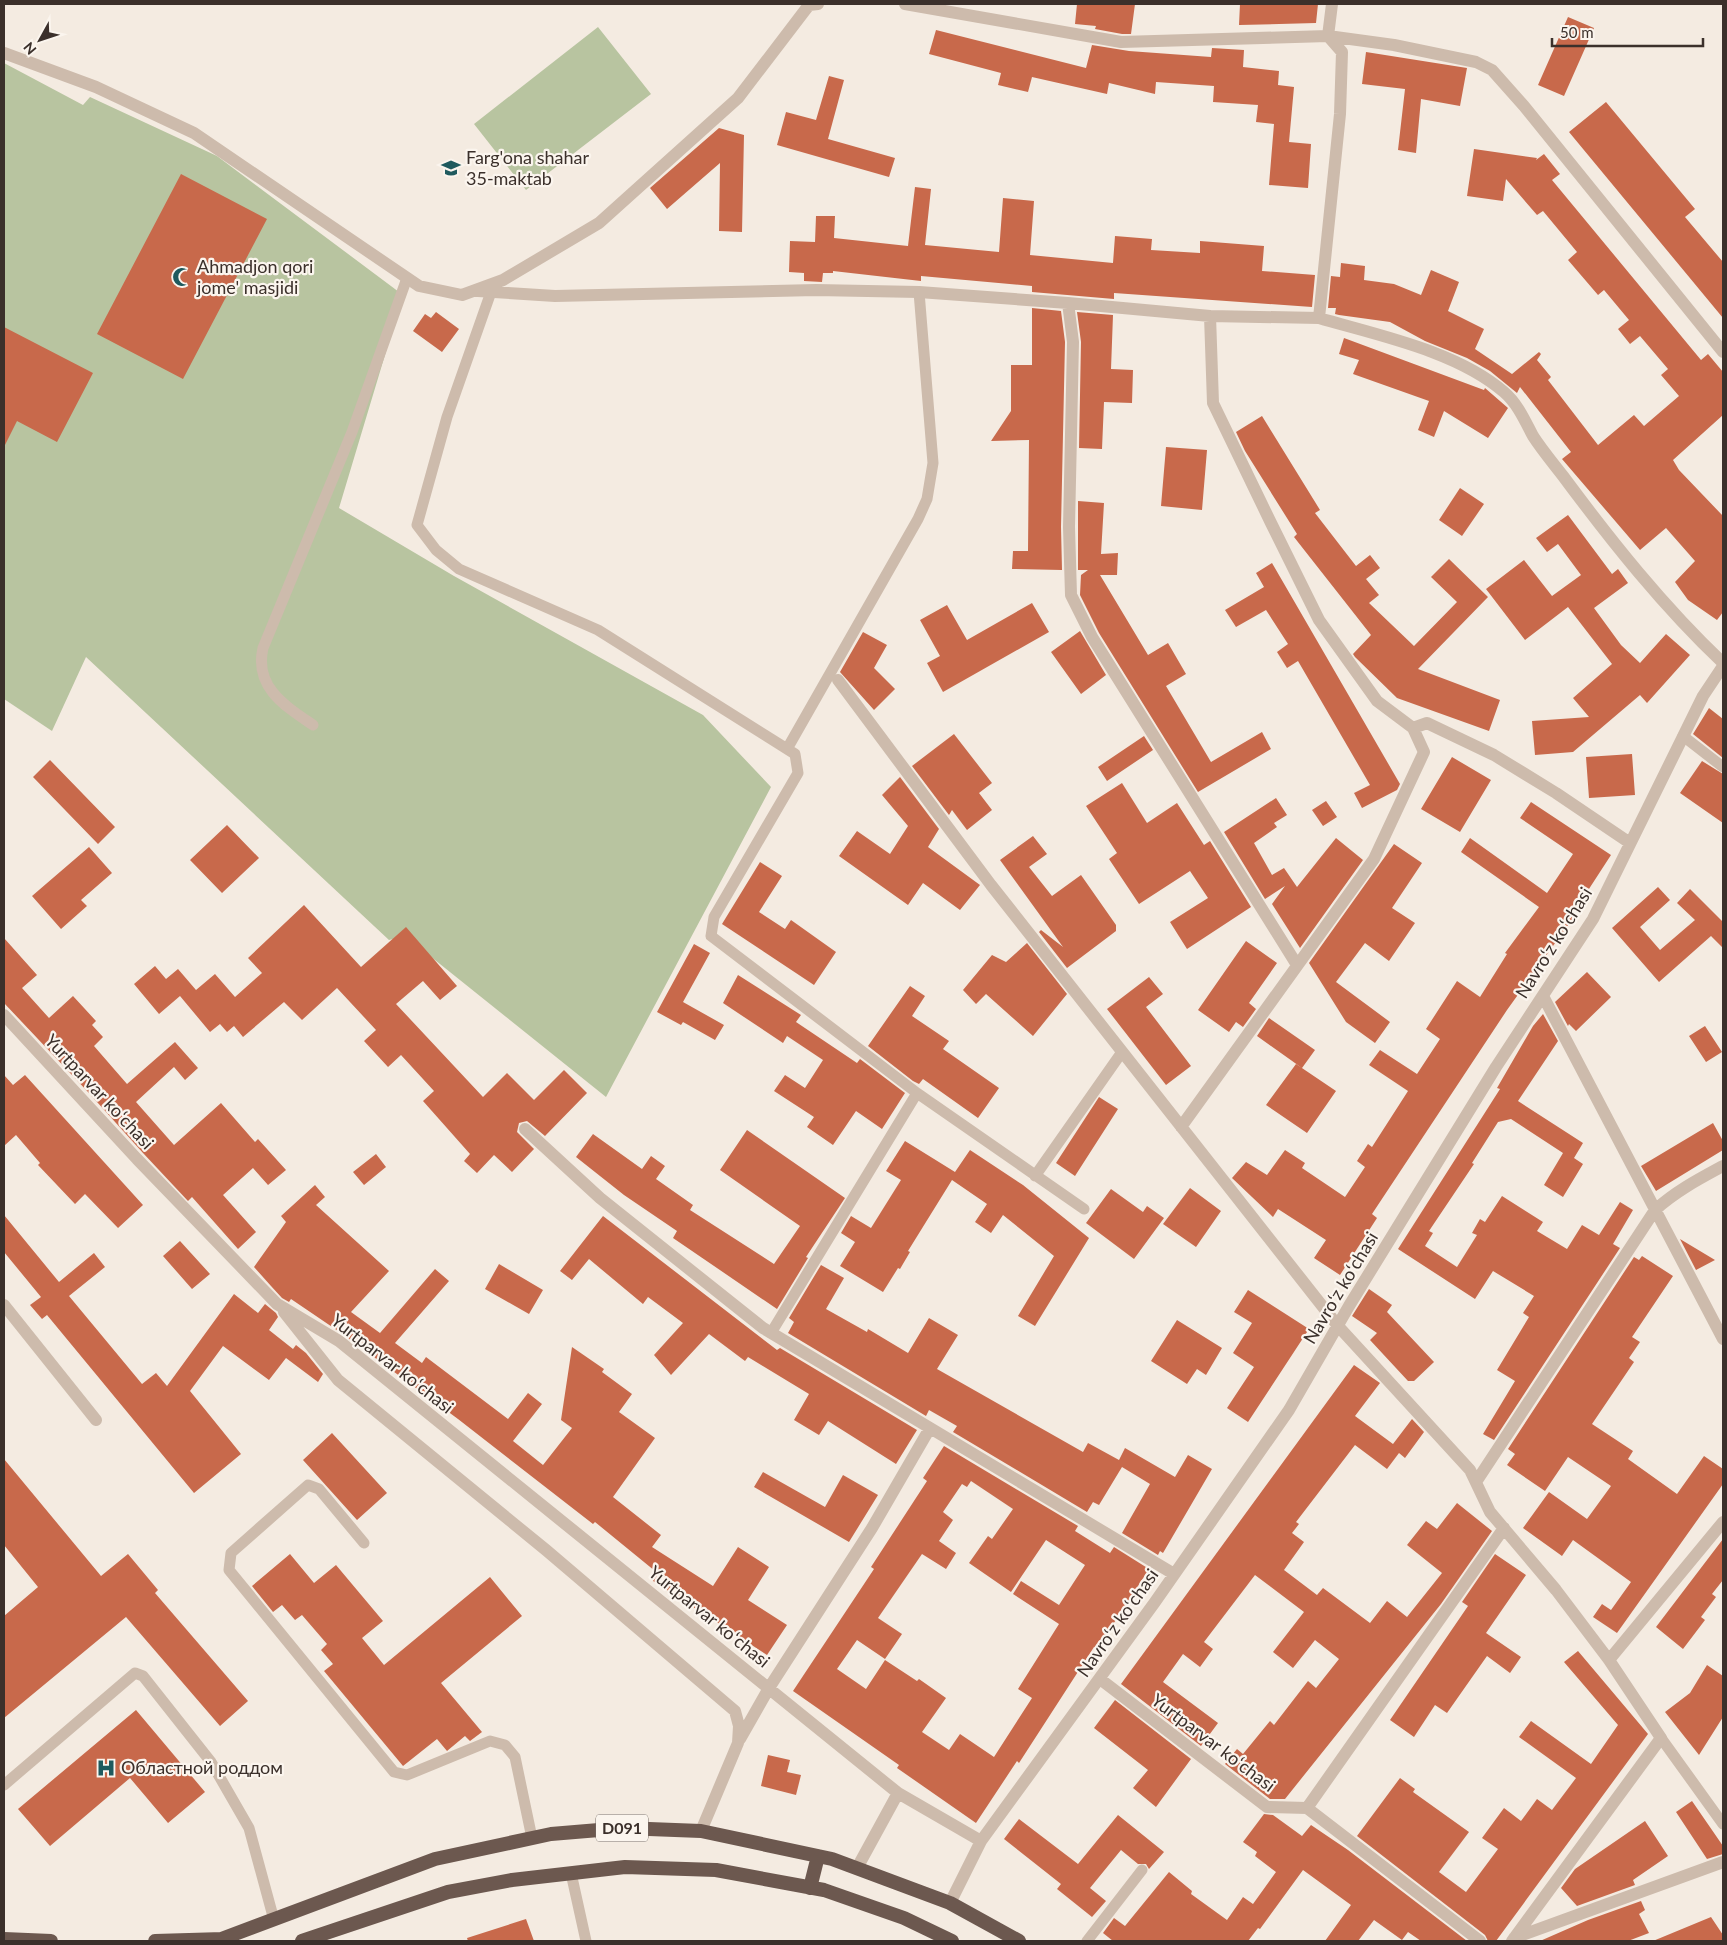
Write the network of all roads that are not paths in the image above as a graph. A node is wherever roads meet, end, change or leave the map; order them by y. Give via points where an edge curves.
1 (812, 4) edge
2 (905, 4) edge
3 (1332, 4) edge
4 (1328, 36) junction
5 (4, 53) edge
6 (407, 278) junction
7 (474, 291) junction
8 (491, 292) junction
9 (919, 292) junction
10 (1068, 303) junction
11 (1210, 316) junction
12 (1318, 318) junction
13 (1723, 352) edge
14 (1723, 665) edge
15 (838, 680) dead end
16 (313, 725) dead end
17 (1413, 728) junction
18 (1683, 736) junction
19 (787, 749) junction
20 (1723, 767) edge
21 (1630, 843) junction
22 (1297, 965) junction
23 (1543, 996) junction
24 (4, 1015) edge
25 (1122, 1052) junction
26 (917, 1093) junction
27 (1181, 1127) junction
28 (525, 1129) dead end
29 (1723, 1166) edge
30 (1035, 1176) junction
31 (1084, 1209) dead end
32 (1655, 1210) junction
33 (278, 1304) junction
34 (4, 1305) edge
35 (1338, 1326) junction
36 (771, 1333) junction
37 (1723, 1339) edge
38 (96, 1420) dead end
39 (930, 1428) junction
40 (1476, 1482) junction
41 (1723, 1522) edge
42 (1504, 1528) junction
43 (364, 1542) dead end
44 (1174, 1574) junction
45 (1609, 1660) junction
46 (1100, 1679) junction
47 (769, 1688) junction
48 (1661, 1738) junction
49 (738, 1743) junction
50 (4, 1785) edge
51 (898, 1793) junction
52 (1307, 1808) junction
53 (1723, 1824) edge
54 (701, 1831) junction
55 (532, 1838) junction
56 (981, 1841) junction
57 (818, 1856) junction
58 (1723, 1862) edge
59 (857, 1868) junction
60 (1142, 1870) dead end
61 (570, 1873) junction
62 (810, 1888) junction
63 (950, 1903) junction
64 (274, 1920) junction
65 (4, 1939) edge
66 (219, 1940) edge
67 (1513, 1940) edge
68 (51, 1941) edge
69 (155, 1941) edge
70 (302, 1941) edge
71 (586, 1941) edge
72 (952, 1941) edge
73 (1019, 1941) edge
74 (1087, 1941) edge
75 (1480, 1941) edge

1 - 7 street via 738,98 599,223 503,280
2 - 4 street via 1121,42
3 - 4 street
4 - 12 street via 1342,52 1340,114
4 - 13 street via 1467,60 1492,70
5 - 6 street via 96,87 194,133
6 - 7 street via 419,286 462,295
6 - 16 lane via 352,432 260,662 269,688 278,699
7 - 8 street
8 - 9 street via 555,296
8 - 19 lane via 448,417 417,525 436,550 458,569 598,630
9 - 10 street
9 - 19 lane via 933,463 927,499
10 - 11 street
10 - 22 street via 1073,342 1069,527 1071,595 1092,637
11 - 12 street
11 - 17 street via 1213,403 1319,620 1377,701
12 - 14 street via 1435,352 1505,392 1522,413 1534,437 1606,533 1685,627
14 - 18 street, Navroʻz koʻchasi
15 - 25 street via 990,885
17 - 21 street via 1426,723 1494,755
17 - 22 street via 1424,752 1374,859
18 - 20 lane
18 - 21 street, Navroʻz koʻchasi
19 - 26 lane via 795,754 798,773 714,917 711,936
21 - 23 street, Navroʻz koʻchasi via 1593,919
22 - 27 street
23 - 32 street
23 - 35 street, Navroʻz koʻchasi
24 - 33 street, Yurtparvar koʻchasi via 137,1159
25 - 27 street
25 - 30 lane
26 - 30 lane
26 - 36 lane
27 - 35 street
28 - 36 street via 600,1198
29 - 32 street via 1670,1196
30 - 31 lane
32 - 37 street
32 - 40 street
33 - 47 street, Yurtparvar koʻchasi via 339,1341
33 - 49 street via 338,1380 546,1550 735,1711 739,1726
34 - 38 street
35 - 40 street via 1470,1470
35 - 44 street, Navroʻz koʻchasi via 1289,1410
36 - 39 street
39 - 44 street
39 - 47 street, Yurtparvar koʻchasi via 872,1528
40 - 42 street via 1490,1512
41 - 45 street
42 - 45 street
42 - 52 street
43 - 55 lane via 320,1489 308,1485 231,1553 229,1570 394,1772 407,1775 490,1740 505,1745 515,1757
44 - 46 street, Navroʻz koʻchasi
45 - 48 street
46 - 52 street, Yurtparvar koʻchasi via 1267,1807
46 - 56 street, Navroʻz koʻchasi
47 - 49 street
47 - 51 street, Yurtparvar koʻchasi
48 - 53 lane
48 - 67 street
49 - 54 street
50 - 64 lane via 135,1673 143,1676 211,1762 249,1828
51 - 56 street, Yurtparvar koʻchasi
51 - 59 street
52 - 75 street
54 - 55 highway, D091 via 623,1828
54 - 57 highway, D091
55 - 64 highway, D091 via 435,1859
56 - 63 street, Navroʻz koʻchasi
57 - 59 highway, D091
57 - 62 highway
58 - 67 street
59 - 63 highway, D091
60 - 74 lane
61 - 62 highway, D091 via 625,1867 716,1870
61 - 70 highway, D091 via 448,1892
61 - 71 lane
62 - 72 highway, D091 via 904,1918
63 - 73 highway, D091
64 - 66 highway, D091
65 - 68 highway
66 - 69 highway, D091

